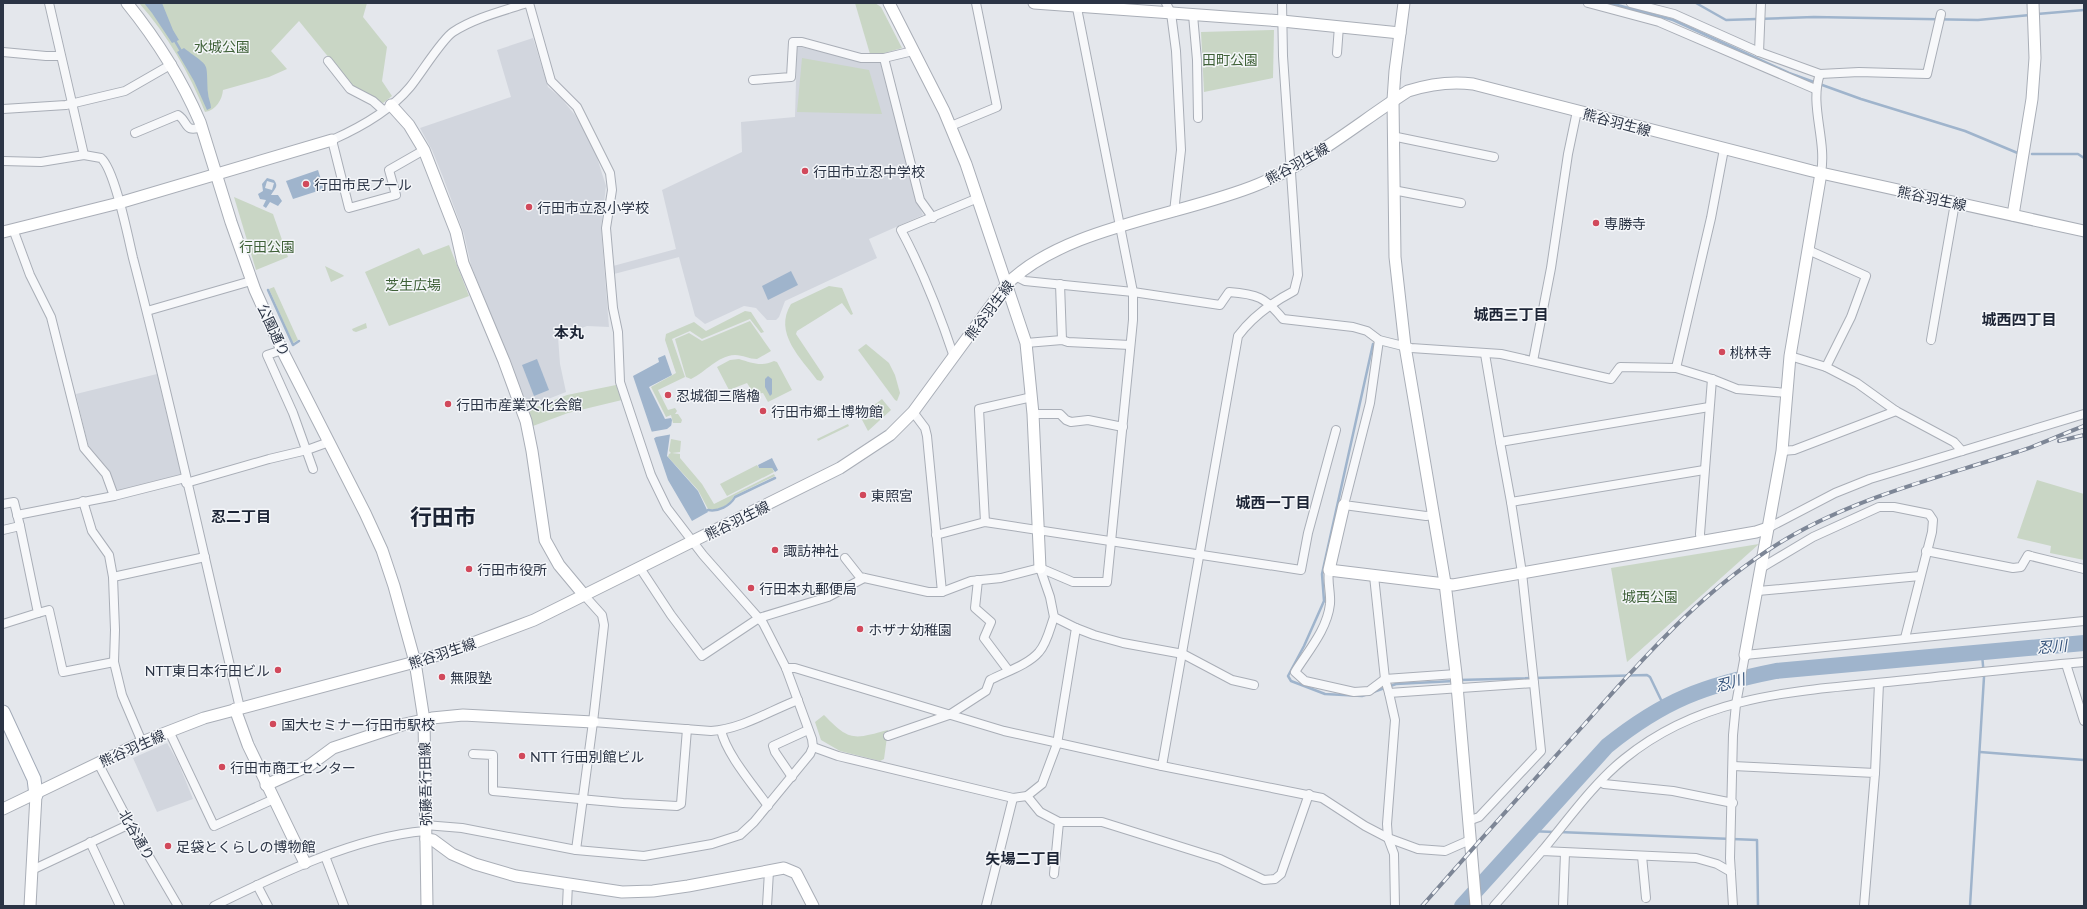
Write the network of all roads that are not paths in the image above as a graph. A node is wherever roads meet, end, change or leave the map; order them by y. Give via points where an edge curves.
1 (49, 3) edge
2 (127, 3) edge
3 (528, 3) edge
4 (889, 3) edge
5 (976, 3) edge
6 (1034, 3) edge
7 (1282, 3) edge
8 (1404, 3) edge
9 (1588, 3) edge
10 (1631, 3) edge
11 (1761, 3) edge
12 (1077, 4) edge
13 (2034, 6) edge
14 (1169, 8) edge
15 (1942, 14) dead end
16 (1193, 15) junction
17 (1282, 20) junction
18 (1339, 26) junction
19 (1400, 33) junction
20 (913, 51) junction
21 (3, 52) edge
22 (1759, 52) junction
23 (1337, 54) dead end
24 (60, 56) junction
25 (884, 58) junction
26 (328, 61) dead end
27 (172, 64) junction
28 (754, 80) dead end
29 (1817, 82) junction
30 (1393, 100) junction
31 (72, 104) junction
32 (387, 108) junction
33 (3, 109) edge
34 (1576, 111) junction
35 (1198, 118) dead end
36 (951, 126) junction
37 (202, 127) junction
38 (135, 133) dead end
39 (1392, 136) junction
40 (332, 140) junction
41 (1724, 149) junction
42 (424, 150) junction
43 (84, 155) junction
44 (1494, 156) dead end
45 (3, 161) edge
46 (1291, 170) junction
47 (1821, 173) junction
48 (216, 176) junction
49 (1393, 190) junction
50 (978, 198) junction
51 (119, 203) junction
52 (1460, 203) dead end
53 (1955, 203) junction
54 (1174, 212) junction
55 (2013, 215) junction
56 (933, 218) junction
57 (1120, 227) junction
58 (8, 231) edge
59 (2084, 231) edge
60 (1808, 250) junction
61 (1015, 276) junction
62 (251, 281) junction
63 (1060, 284) junction
64 (1006, 285) junction
65 (1133, 292) junction
66 (1270, 303) junction
67 (147, 311) junction
68 (1062, 340) junction
69 (1380, 340) junction
70 (1931, 340) dead end
71 (1026, 343) junction
72 (1130, 345) junction
73 (1405, 346) junction
74 (282, 350) junction
75 (1485, 354) junction
76 (954, 356) junction
77 (1790, 356) junction
78 (1534, 358) junction
79 (1826, 367) junction
80 (1676, 368) junction
81 (1712, 379) junction
82 (1788, 393) junction
83 (1032, 397) junction
84 (1709, 407) junction
85 (1896, 411) junction
86 (913, 412) junction
87 (1033, 414) junction
88 (2084, 414) edge
89 (1123, 427) junction
90 (1336, 430) dead end
91 (328, 442) junction
92 (1500, 442) junction
93 (307, 450) junction
94 (1782, 451) junction
95 (1962, 451) junction
96 (314, 469) dead end
97 (1704, 470) junction
98 (186, 480) junction
99 (114, 496) junction
100 (83, 501) junction
101 (1511, 502) junction
102 (3, 504) edge
103 (1344, 505) junction
104 (17, 514) junction
105 (1433, 514) junction
106 (985, 522) junction
107 (20, 526) junction
108 (1768, 528) junction
109 (3, 530) edge
110 (1038, 531) junction
111 (936, 535) junction
112 (1111, 541) junction
113 (693, 542) junction
114 (1701, 542) junction
115 (1926, 551) junction
116 (1199, 554) junction
117 (205, 558) junction
118 (845, 558) dead end
119 (640, 568) junction
120 (1040, 568) junction
121 (1761, 568) junction
122 (2084, 568) edge
123 (1329, 570) junction
124 (1522, 573) junction
125 (1374, 576) junction
126 (1920, 576) junction
127 (113, 577) junction
128 (864, 578) junction
129 (978, 580) junction
130 (1445, 584) junction
131 (1758, 591) junction
132 (942, 592) junction
133 (584, 595) junction
134 (38, 613) junction
135 (1054, 617) junction
136 (759, 618) junction
137 (2084, 621) edge
138 (3, 624) edge
139 (1076, 628) junction
140 (1905, 638) junction
141 (1183, 654) junction
142 (1745, 655) junction
143 (114, 662) junction
144 (415, 662) junction
145 (2084, 662) edge
146 (2066, 664) junction
147 (786, 668) junction
148 (1008, 670) junction
149 (1456, 674) junction
150 (1385, 679) junction
151 (1879, 683) junction
152 (1534, 684) junction
153 (1254, 685) dead end
154 (1458, 688) junction
155 (1389, 692) junction
156 (798, 700) junction
157 (1737, 701) junction
158 (238, 709) junction
159 (3, 712) edge
160 (949, 715) junction
161 (424, 720) junction
162 (2084, 721) edge
163 (593, 722) junction
164 (687, 729) junction
165 (721, 730) junction
166 (808, 730) junction
167 (169, 731) junction
168 (888, 736) dead end
169 (142, 742) junction
170 (1057, 744) junction
171 (813, 747) junction
172 (473, 754) dead end
173 (98, 763) junction
174 (1162, 766) junction
175 (1733, 766) junction
176 (1875, 773) junction
177 (792, 777) junction
178 (1601, 782) junction
179 (266, 785) junction
180 (1309, 794) junction
181 (36, 795) junction
182 (1027, 796) junction
183 (1013, 798) junction
184 (274, 799) junction
185 (583, 800) junction
186 (1733, 802) junction
187 (768, 806) junction
188 (3, 809) edge
189 (1468, 821) junction
190 (1059, 822) junction
191 (130, 824) junction
192 (426, 831) junction
193 (1388, 838) junction
194 (1470, 840) junction
195 (90, 842) junction
196 (576, 850) junction
197 (1542, 851) junction
198 (1565, 853) junction
199 (325, 856) junction
200 (1642, 856) junction
201 (305, 863) junction
202 (32, 870) junction
203 (769, 871) junction
204 (1730, 872) junction
205 (1054, 874) dead end
206 (568, 883) junction
207 (257, 885) junction
208 (1646, 898) dead end
209 (30, 906) edge
210 (120, 906) edge
211 (178, 906) edge
212 (214, 906) edge
213 (268, 906) edge
214 (344, 906) edge
215 (427, 906) edge
216 (567, 906) edge
217 (767, 906) edge
218 (813, 906) edge
219 (986, 906) edge
220 (1394, 906) edge
221 (1476, 906) edge
222 (1494, 906) edge
223 (1564, 906) edge
224 (1733, 906) edge
225 (1864, 906) edge

1 - 24 street
2 - 27 street, 公園通り via 152,33
3 - 32 street via 477,20 452,32 409,88
3 - 113 street via 551,81 577,107 610,173 612,190 606,228 613,308 618,332 620,382 651,475 668,508
4 - 20 street
5 - 36 street via 997,107
6 - 12 street
7 - 17 street
8 - 19 street
9 - 29 street via 1659,22
10 - 22 street via 1674,14
11 - 22 street
12 - 14 street
12 - 57 street
13 - 55 street via 2035,58 2032,98
14 - 16 street
14 - 54 street via 1176,51 1181,150
15 - 29 street via 1927,74 1859,72
16 - 17 street
16 - 35 street
17 - 18 street
17 - 46 street
18 - 19 street
18 - 23 street
19 - 30 street
20 - 25 street
20 - 36 street
21 - 24 street
22 - 29 street
24 - 31 street
25 - 28 street via 861,58 802,42 793,42 791,78
25 - 56 street via 920,200
26 - 32 street via 350,89
27 - 31 street via 125,92
27 - 37 street, 公園通り
29 - 47 street via 1822,148
30 - 34 street, 熊谷羽生線 via 1408,91 1439,83 1456,82 1473,84
30 - 39 street
30 - 46 street, 熊谷羽生線
31 - 33 street
31 - 43 street
32 - 40 street
32 - 42 street via 409,125
34 - 41 street, 熊谷羽生線
34 - 78 street
36 - 50 street
37 - 38 street via 191,129 178,115
37 - 48 street, 公園通り
39 - 44 street
39 - 49 street
40 - 42 street via 349,208 396,195 389,170
40 - 48 street
41 - 47 street, 熊谷羽生線
41 - 80 street via 1712,218
42 - 133 street via 456,232 463,263 526,421 545,540 559,565
43 - 45 street via 41,162
43 - 51 street via 101,158 104,161
46 - 54 street, 熊谷羽生線 via 1258,185
46 - 66 street via 1298,275 1294,291
47 - 53 street, 熊谷羽生線
47 - 60 street
48 - 51 street
48 - 62 street, 公園通り
49 - 52 street
49 - 73 street via 1395,257
50 - 56 street
50 - 64 street
51 - 58 street
51 - 67 street
53 - 55 street, 熊谷羽生線
53 - 70 street
54 - 57 street, 熊谷羽生線
55 - 59 street, 熊谷羽生線
56 - 76 street via 901,230 934,297
57 - 61 street, 熊谷羽生線 via 1062,248
57 - 65 street
58 - 99 street via 51,317 84,448 106,474
60 - 77 street
60 - 79 street via 1866,276 1851,317
61 - 63 street via 1026,280
61 - 64 street, 熊谷羽生線
62 - 67 street
62 - 74 street, 公園通り
63 - 65 street
63 - 68 street
64 - 71 street
64 - 76 street, 熊谷羽生線
65 - 66 street via 1220,305 1229,292 1250,293
65 - 72 street
66 - 69 street via 1283,319 1353,327 1367,331
66 - 116 street via 1248,322 1238,336
67 - 98 street
68 - 71 street
68 - 72 street
69 - 73 street
69 - 103 street via 1370,403
71 - 83 street
72 - 89 street
73 - 75 street via 1423,350
73 - 105 street
74 - 91 street, 公園通り
74 - 93 street via 267,355
75 - 78 street
75 - 92 street
76 - 86 street, 熊谷羽生線
77 - 79 street
77 - 82 street
78 - 80 street via 1611,379 1620,367
79 - 85 street via 1857,384
80 - 81 street
81 - 82 street via 1737,389
81 - 84 street
82 - 94 street
83 - 87 street
83 - 106 street via 979,409
84 - 92 street
84 - 97 street
85 - 94 street via 1794,450
85 - 95 street via 1954,442
86 - 111 street via 925,428 927,436
86 - 113 street, 熊谷羽生線 via 890,435 840,468
87 - 89 street via 1060,414 1071,422 1088,420
87 - 110 street
88 - 95 street
89 - 112 street
90 - 116 street via 1308,533 1301,570
91 - 93 street
91 - 144 street, 公園通り via 382,550
92 - 101 street
93 - 96 street
93 - 98 street
94 - 108 street
95 - 108 street via 1870,479 1835,493
97 - 101 street
97 - 114 street
98 - 99 street
98 - 117 street
99 - 100 street
100 - 104 street
100 - 127 street via 92,531 110,555
101 - 124 street
102 - 104 street via 14,502
103 - 105 street via 1426,516
103 - 123 street
104 - 107 street
105 - 130 street
106 - 110 street
106 - 111 street
107 - 109 street
107 - 134 street
108 - 114 street
108 - 121 street
110 - 112 street
110 - 120 street
111 - 132 street
112 - 116 street
112 - 120 street via 1107,582 1073,582
113 - 119 street, 熊谷羽生線
113 - 136 street
114 - 124 street
115 - 121 street via 1933,520 1929,514 1894,507 1879,507 1814,537
115 - 122 street via 2013,568 2021,568 2025,558 2032,556
115 - 126 street
116 - 141 street
117 - 127 street
117 - 158 street
118 - 128 street via 860,577
119 - 133 street, 熊谷羽生線
119 - 136 street via 702,656
120 - 129 street via 1001,578
120 - 135 street
121 - 131 street
123 - 125 street
123 - 150 street via 1327,580 1330,603 1327,623 1295,672 1305,681 1354,692 1369,691
124 - 130 street via 1453,585
124 - 152 street
125 - 130 street
125 - 150 street
126 - 131 street
126 - 140 street
127 - 143 street
128 - 132 street via 928,592
128 - 136 street via 828,597
129 - 132 street
129 - 148 street via 975,608 991,622 984,638
130 - 149 street
131 - 142 street
133 - 144 street, 熊谷羽生線 via 498,635
133 - 163 street via 604,620
134 - 138 street
134 - 143 street via 50,610 63,672
135 - 139 street
135 - 148 street via 1039,653
136 - 147 street
137 - 140 street
139 - 141 street via 1123,643
139 - 170 street
140 - 142 street
141 - 153 street via 1232,680
141 - 174 street
142 - 157 street
143 - 169 street via 122,695
144 - 158 street, 熊谷羽生線
144 - 161 street, 弥藤吾行田線
145 - 146 street
146 - 151 street
146 - 162 street
147 - 156 street
147 - 160 street via 795,668
148 - 160 street via 990,680 986,691
149 - 150 street
149 - 154 street
150 - 155 street
151 - 157 street via 1774,694
151 - 176 street
152 - 154 street
152 - 189 street via 1541,751 1479,817
154 - 155 street
154 - 189 street
155 - 193 street via 1395,720
156 - 165 street via 733,728
156 - 166 street
157 - 175 street
157 - 178 street via 1690,718 1657,736 1624,759
158 - 167 street, 熊谷羽生線
158 - 179 street via 248,746
159 - 181 main road via 34,779
160 - 168 street
160 - 170 street
161 - 163 street via 463,714
161 - 179 street via 333,748 310,765
161 - 192 street, 弥藤吾行田線
163 - 164 street
163 - 185 street
164 - 165 street
164 - 185 street via 681,804 677,806
165 - 187 street via 723,739 742,770
166 - 171 street
166 - 177 street via 773,746
167 - 169 street, 熊谷羽生線
167 - 184 street via 214,826
169 - 173 street, 熊谷羽生線
170 - 174 street
170 - 182 street via 1042,784
171 - 177 street
171 - 183 street via 838,756
172 - 185 street via 493,755 493,791
173 - 181 street, 熊谷羽生線
173 - 191 street, 北谷通り
174 - 180 street
175 - 176 street
175 - 186 street
176 - 225 street
177 - 187 street
178 - 186 street
178 - 197 street
179 - 184 street
180 - 190 street via 1280,874 1275,879 1264,880 1220,859 1102,822
180 - 193 street via 1322,798
181 - 188 street, 熊谷羽生線
181 - 202 street
182 - 183 street
182 - 190 street via 1040,812
183 - 219 street
184 - 201 street
185 - 196 street
186 - 204 street
187 - 196 street via 740,835 712,844 644,856
189 - 194 street
190 - 205 street
191 - 195 street
191 - 211 street, 北谷通り
192 - 196 street via 462,828
192 - 199 street via 383,838
192 - 206 street via 433,840 452,854 476,864 516,876
192 - 215 street, 弥藤吾行田線
193 - 194 street via 1418,848 1445,851
193 - 220 street via 1394,854
194 - 221 street
195 - 202 street
195 - 210 street
197 - 198 street
197 - 222 street
198 - 200 street
198 - 223 street
199 - 201 street
199 - 214 street
200 - 204 street via 1696,858 1717,864
200 - 208 street
201 - 207 street
202 - 209 street
203 - 206 street via 653,891 622,892
203 - 217 street
203 - 218 street via 784,868 796,873
204 - 224 street
206 - 216 street
207 - 212 street
207 - 213 street

